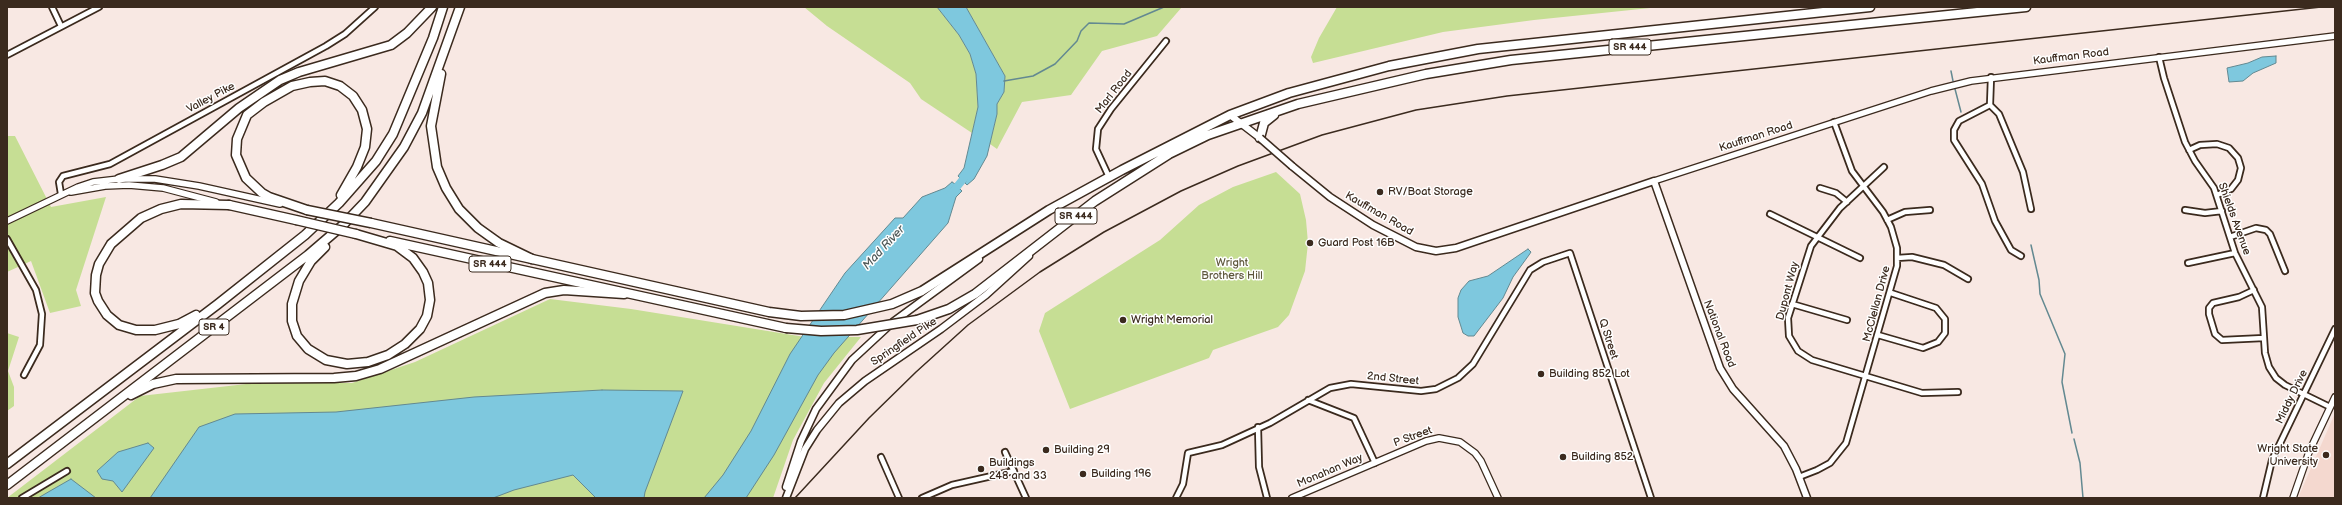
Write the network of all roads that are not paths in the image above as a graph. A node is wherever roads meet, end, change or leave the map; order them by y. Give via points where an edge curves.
1 (52, 7) edge
2 (98, 7) edge
3 (375, 7) edge
4 (432, 7) edge
5 (443, 7) edge
6 (460, 7) edge
7 (1870, 7) edge
8 (2026, 7) edge
9 (61, 26) junction
10 (2335, 36) edge
11 (1166, 42) dead end
12 (448, 43) junction
13 (7, 55) edge
14 (2159, 57) junction
15 (1991, 77) junction
16 (1348, 92) junction
17 (1990, 105) junction
18 (1230, 115) junction
19 (1242, 122) junction
20 (1834, 122) junction
21 (1260, 138) junction
22 (2189, 150) junction
23 (1884, 167) dead end
24 (1109, 177) junction
25 (119, 179) junction
26 (1654, 181) junction
27 (1863, 187) junction
28 (1820, 188) dead end
29 (61, 194) junction
30 (2217, 195) junction
31 (1847, 202) junction
32 (229, 205) junction
33 (2031, 209) dead end
34 (307, 210) junction
35 (1930, 210) dead end
36 (2185, 210) dead end
37 (2222, 211) junction
38 (1770, 214) dead end
39 (1038, 218) junction
40 (1887, 220) junction
41 (7, 221) edge
42 (319, 221) junction
43 (343, 225) junction
44 (1063, 226) junction
45 (356, 234) junction
46 (1817, 237) junction
47 (2230, 237) junction
48 (7, 239) edge
49 (1570, 253) joint
50 (2235, 253) junction
51 (2021, 256) dead end
52 (1860, 258) dead end
53 (1897, 258) junction
54 (532, 259) junction
55 (2188, 263) dead end
56 (2285, 270) dead end
57 (1968, 279) dead end
58 (2254, 290) junction
59 (1891, 293) junction
60 (624, 294) junction
61 (218, 304) junction
62 (1792, 304) junction
63 (1847, 320) dead end
64 (2335, 329) edge
65 (1878, 335) junction
66 (2264, 338) junction
67 (24, 375) dead end
68 (1866, 376) junction
69 (1958, 392) dead end
70 (2304, 394) junction
71 (2335, 397) edge
72 (1308, 400) junction
73 (2330, 407) junction
74 (97, 416) junction
75 (1258, 427) junction
76 (1006, 452) dead end
77 (881, 457) dead end
78 (1375, 462) junction
79 (7, 464) edge
80 (67, 471) dead end
81 (1014, 471) junction
82 (1799, 477) junction
83 (7, 485) edge
84 (22, 498) edge
85 (783, 498) edge
86 (786, 498) edge
87 (899, 498) edge
88 (922, 498) edge
89 (1026, 498) edge
90 (1176, 498) edge
91 (1267, 498) edge
92 (1292, 498) edge
93 (1498, 498) edge
94 (1651, 498) edge
95 (1807, 498) edge
96 (2263, 498) edge
97 (2293, 498) edge

1 - 9 street
2 - 9 street
3 - 29 street, Valley Pike via 345,34 326,46 110,164 63,176 59,182
4 - 25 highway via 407,34 391,45 280,80 238,108 181,157
5 - 42 highway, SR 4 via 393,134 357,184
6 - 12 highway, SR 4
7 - 18 highway, SR 444 via 1478,49 1403,63 1325,83 1270,99
8 - 16 highway, SR 444 via 1511,60 1426,74
9 - 13 street
10 - 14 street, Kauffman Road
11 - 24 street, Marl Road via 1102,121 1095,141 1100,160
12 - 43 highway, SR 4 via 422,113 404,147 379,184
12 - 54 highway via 431,126 437,167 459,209 478,228 499,243
14 - 15 street, Kauffman Road
14 - 22 street, Shields Avenue
15 - 17 street
15 - 20 street, Kauffman Road via 1931,91
16 - 19 highway, SR 444 via 1298,104
16 - 21 highway via 1269,117 1262,126
17 - 33 street via 1999,114 2023,172
17 - 51 street via 1959,121 1954,130 1954,140 1982,184 1995,221 2011,250
18 - 19 main road, Kauffman Road
18 - 24 highway, SR 444
19 - 21 main road, Kauffman Road
19 - 44 highway, SR 444 via 1190,143 1140,171
20 - 26 street, Kauffman Road
20 - 27 street, McClellan Drive via 1850,168
21 - 26 main road, Kauffman Road, bridge via 1330,197 1372,224 1416,247 1436,251 1456,248
22 - 30 street, Shields Avenue
22 - 30 street via 2218,144 2229,148 2238,158 2241,168 2238,180 2231,189
23 - 27 street, Dupont Way
24 - 39 highway, SR 444
25 - 29 street via 93,182
25 - 34 street via 155,180 199,186
26 - 82 main road, National Road via 1720,368 1733,389 1775,434
27 - 31 street, Dupont Way
27 - 40 street, McClellan Drive
28 - 31 street via 1836,193
29 - 32 street via 105,186 129,185 162,188
29 - 41 street
30 - 37 street, Shields Avenue
31 - 46 street, Dupont Way
32 - 45 highway, SR 444, bridge
32 - 61 highway via 181,204 141,218 120,235 105,253 94,284 98,301 107,315 119,324 136,330 167,328
34 - 42 highway via 269,197 252,185 238,163 237,139 247,115 264,102 292,86 325,81 340,86 353,96 362,110 367,129 365,147 347,187
34 - 54 highway, SR 444, bridge
35 - 40 street via 1905,212
36 - 37 street via 2205,214
37 - 47 street, Shields Avenue
38 - 46 street
39 - 54 highway, SR 444 via 945,279 913,296 892,304 830,316 801,316 723,302
39 - 85 main road, Springfield Pike via 893,322 852,360 816,409 801,441
40 - 53 street, McClellan Drive via 1896,244
42 - 61 highway, SR 4
43 - 45 highway via 311,261 299,281 292,304 292,321 297,336 308,350 326,360 347,364 368,362 388,355 405,344 420,329 428,316 430,300 428,283 413,258 397,246
43 - 74 highway, SR 4 via 308,255
44 - 60 highway, SR 444, bridge via 956,305 917,320 857,330 821,331 786,328
44 - 86 main road, Springfield Pike via 986,295 846,397 826,418 811,440
45 - 60 highway, SR 444
46 - 52 street
46 - 62 street, Dupont Way via 1806,255
47 - 50 street, Shields Avenue
47 - 56 street via 2256,228 2266,230
48 - 67 street via 36,290 42,314 40,345
49 - 72 street, 2nd Street via 1533,267 1473,364 1452,382 1436,389 1421,391 1342,385
49 - 94 street, Q Street
50 - 55 street
50 - 58 street, Shields Avenue
53 - 57 street via 1912,256 1944,265
53 - 59 street, McClellan Drive
58 - 66 street, Shields Avenue via 2263,310
58 - 66 street via 2239,297 2213,303 2209,308 2209,314 2215,334 2222,340
59 - 65 street, McClellan Drive
59 - 65 street via 1936,308 1945,319 1945,333 1938,342 1923,348
60 - 74 highway via 564,290 545,293 380,369 356,376 176,378 152,384
61 - 79 highway, SR 4
62 - 63 street
62 - 68 street, Dupont Way via 1787,330 1798,351 1812,360
64 - 70 street, Middy Drive
65 - 68 street, McClellan Drive
66 - 70 street, Shields Avenue via 2266,360 2272,372 2285,385
68 - 69 street, Dupont Way via 1922,393
68 - 82 street, McClellan Drive via 1843,448 1826,465
70 - 73 street, Shields Avenue
70 - 96 street, Middy Drive via 2272,460
71 - 73 street
72 - 75 street, 2nd Street via 1273,422
72 - 78 street via 1354,418
73 - 97 street via 2304,463
74 - 83 highway, SR 4
75 - 90 street, 2nd Street via 1222,445 1188,453 1183,484
75 - 91 street via 1259,467
76 - 81 street
77 - 87 street
78 - 92 street, Monahan Way
78 - 93 street, P Street via 1430,440 1456,440 1478,457
80 - 84 street
81 - 88 street via 952,485
81 - 89 street
82 - 95 main road, National Road

